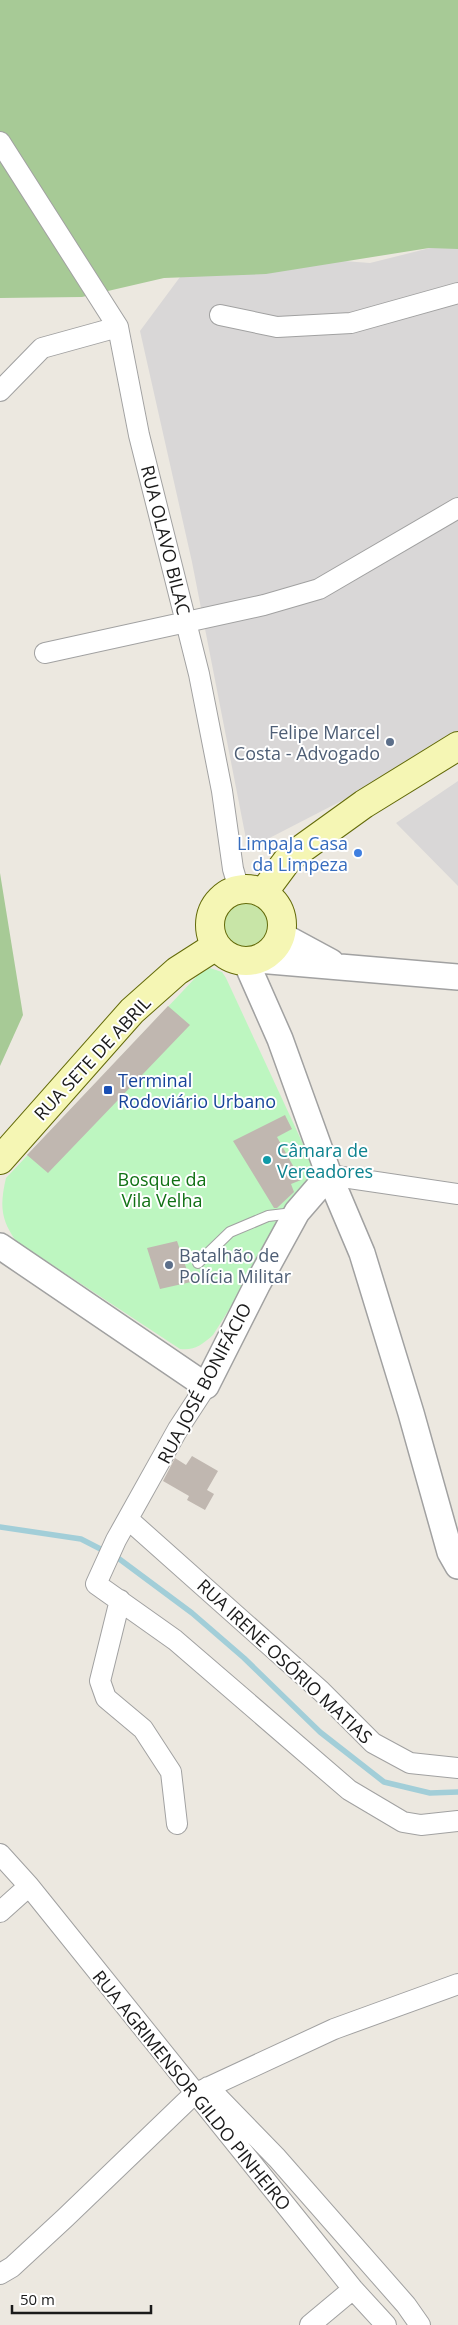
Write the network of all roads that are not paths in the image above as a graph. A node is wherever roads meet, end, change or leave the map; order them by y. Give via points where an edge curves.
1 (0, 142) edge
2 (458, 293) edge
3 (220, 315) dead end
4 (118, 327) junction
5 (0, 391) edge
6 (458, 508) edge
7 (186, 620) junction
8 (45, 653) dead end
9 (458, 746) edge
10 (251, 891) junction
11 (281, 935) junction
12 (216, 946) junction
13 (252, 961) junction
14 (338, 966) junction
15 (458, 977) edge
16 (0, 1160) edge
17 (329, 1175) junction
18 (458, 1194) edge
19 (297, 1212) junction
20 (0, 1246) edge
21 (198, 1263) dead end
22 (206, 1386) junction
23 (129, 1520) junction
24 (458, 1566) edge
25 (120, 1600) junction
26 (458, 1768) edge
27 (458, 1821) edge
28 (177, 1824) dead end
29 (0, 1854) edge
30 (29, 1886) junction
31 (0, 1912) edge
32 (458, 1984) edge
33 (201, 2091) junction
34 (0, 2274) edge
35 (353, 2289) junction
36 (310, 2325) edge
37 (386, 2325) edge
38 (420, 2325) edge

1 - 4 street
2 - 3 street via 351,323 277,327
4 - 5 street via 42,348
4 - 7 street, RUA OLAVO BILAC via 139,436
6 - 7 street via 319,589 264,605
7 - 8 street
7 - 10 street, RUA OLAVO BILAC via 218,771 233,869
9 - 10 main road via 364,804
10 - 11 main road via 272,900 279,911
10 - 12 main road via 227,894 218,902 209,924
11 - 13 main road via 268,955
11 - 14 street
12 - 13 main road via 234,960
12 - 16 main road, RUA SETE DE ABRIL via 177,972 132,1011
13 - 14 street
13 - 17 street
14 - 15 street
17 - 18 street
17 - 19 street, RUA JOSÉ BONIFÁCIO
17 - 24 street via 362,1254 450,1552
19 - 21 lane via 268,1216 230,1232
19 - 22 street, RUA JOSÉ BONIFÁCIO via 256,1285
20 - 22 street
22 - 23 street, RUA JOSÉ BONIFÁCIO via 178,1429
23 - 25 street, RUA JOSÉ BONIFÁCIO via 96,1584
23 - 26 street, RUA IRENE OSÓRIO MATIAS via 321,1691 373,1744 410,1763
25 - 27 street via 176,1640 349,1790 403,1822 421,1825
25 - 28 street via 100,1681 106,1698 143,1729 171,1772
29 - 30 street, RUA AGRIMENSOR GILDO PINHEIRO
30 - 31 street
30 - 33 street, RUA AGRIMENSOR GILDO PINHEIRO
32 - 33 street via 334,2029
33 - 34 street via 66,2218
33 - 35 street, RUA AGRIMENSOR GILDO PINHEIRO
33 - 38 street via 277,2158
35 - 36 street
35 - 37 street, RUA AGRIMENSOR GILDO PINHEIRO

